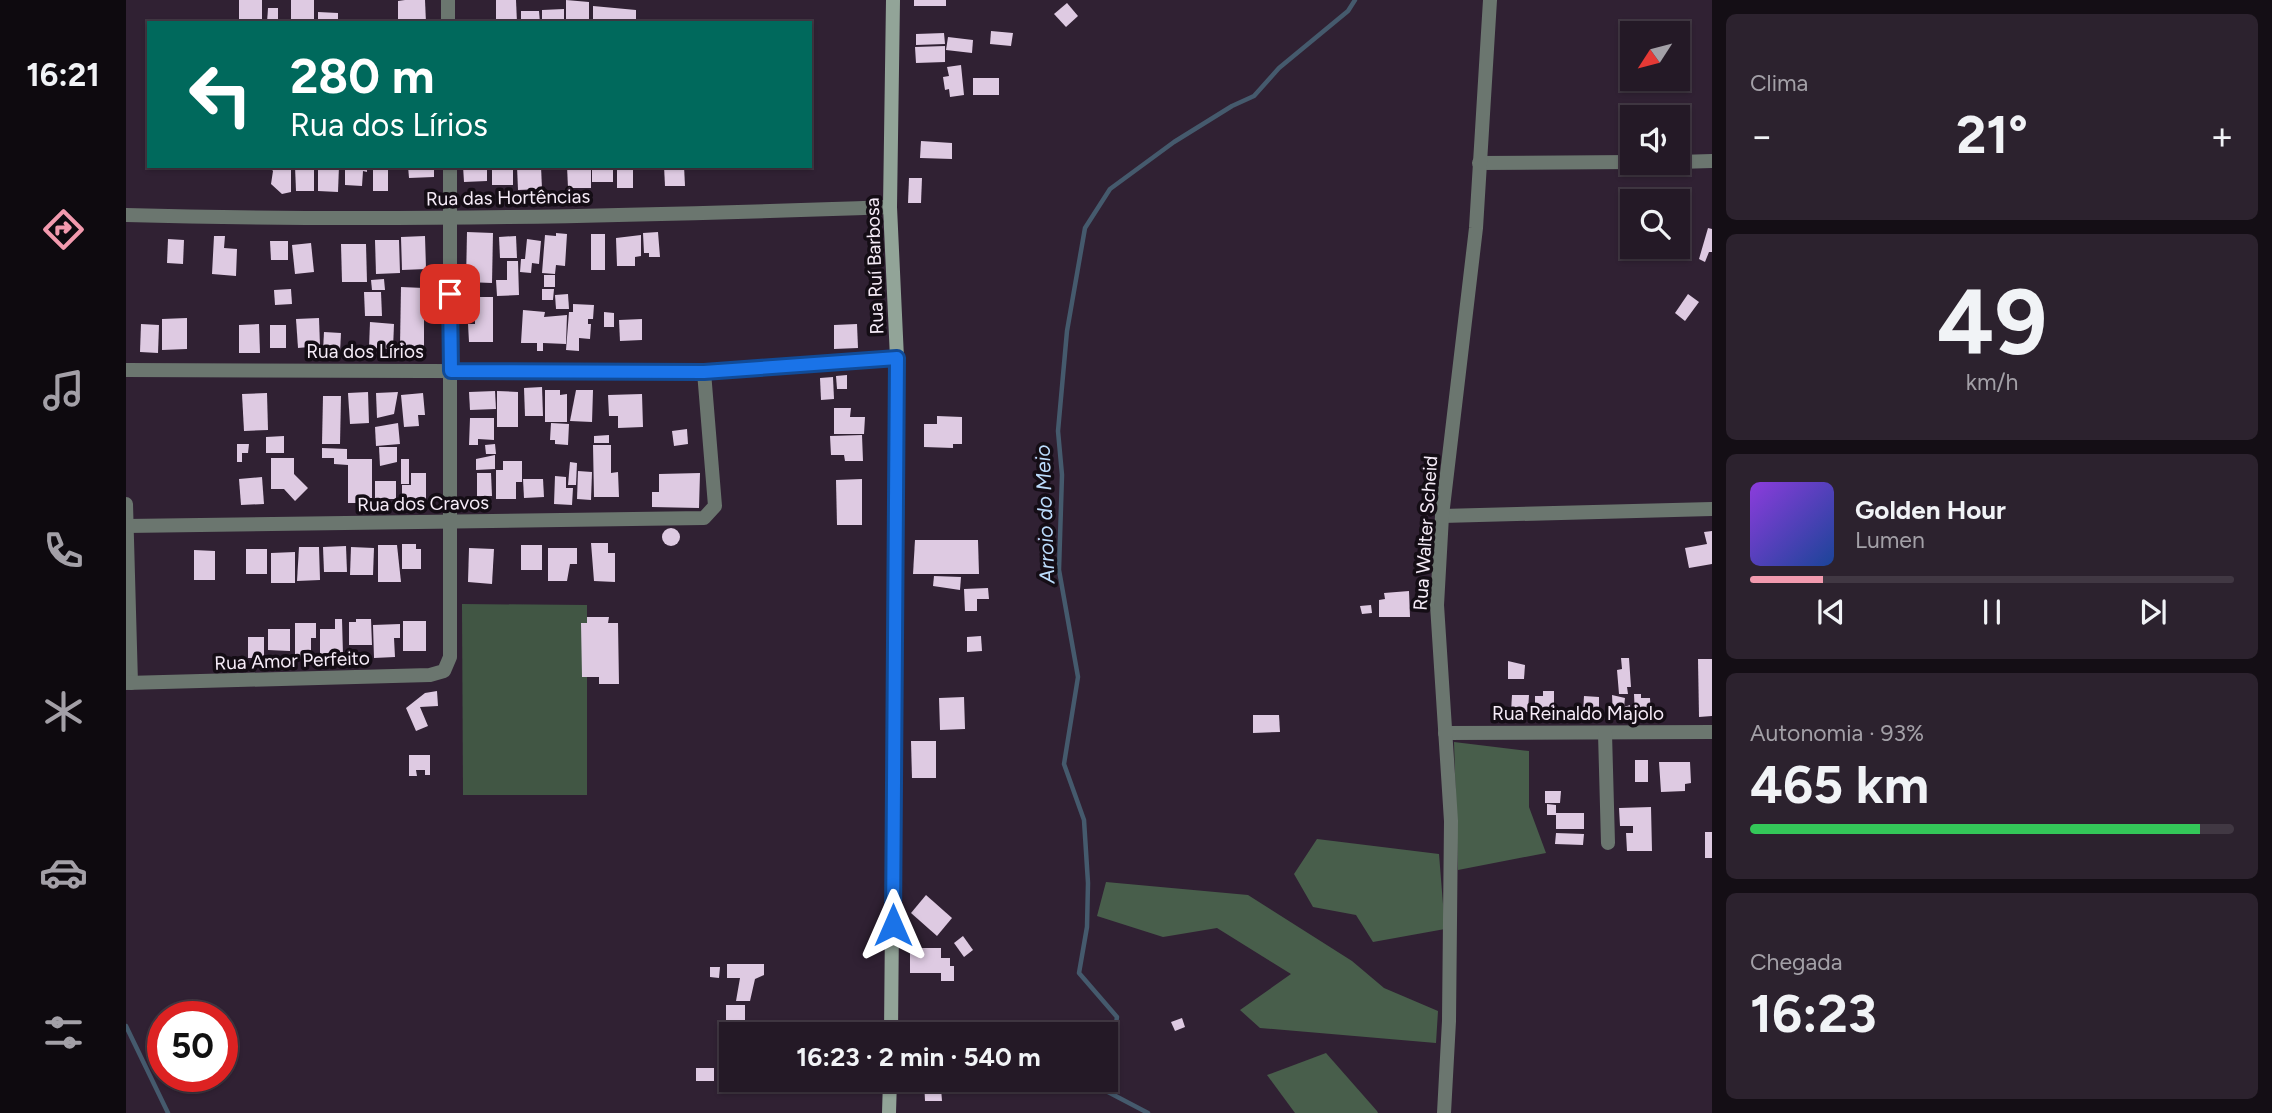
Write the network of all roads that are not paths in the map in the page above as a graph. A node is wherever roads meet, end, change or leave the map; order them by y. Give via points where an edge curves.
1 (448, 0) edge
2 (893, 0) edge
3 (1490, 0) edge
4 (448, 21) edge
5 (1620, 162) edge
6 (1690, 162) edge
7 (1712, 162) edge
8 (1479, 163) junction
9 (450, 168) edge
10 (890, 207) junction
11 (126, 215) edge
12 (450, 217) junction
13 (897, 358) junction
14 (126, 370) edge
15 (451, 371) junction
16 (704, 372) junction
17 (126, 504) edge
18 (1712, 509) edge
19 (1442, 516) junction
20 (450, 522) junction
21 (126, 526) edge
22 (129, 683) edge
23 (1712, 732) edge
24 (1445, 733) junction
25 (1605, 733) junction
26 (1608, 843) dead end
27 (891, 1022) edge
28 (890, 1092) edge
29 (889, 1113) edge
30 (1444, 1113) edge

1 - 4 street
2 - 10 main road, Rua Ruí Barbosa
3 - 8 street, Rua Walter Scheid
5 - 8 street
6 - 7 street
8 - 19 street, Rua Walter Scheid via 1476,228
9 - 12 street
10 - 12 street, Rua das Hortências
10 - 13 main road, Rua Ruí Barbosa
11 - 12 street, Rua das Hortências via 290,220
12 - 15 street
13 - 16 street, Rua dos Lírios
13 - 27 main road, Rua Ruí Barbosa
14 - 15 street, Rua dos Lírios
15 - 16 street, Rua dos Lírios
15 - 20 street
16 - 20 street, Rua dos Cravos via 715,506 705,518
17 - 21 street
18 - 19 street
19 - 24 street, Rua Walter Scheid via 1437,605
20 - 21 street, Rua dos Cravos
20 - 22 street, Rua Amor Perfeito via 450,657 444,671
21 - 22 street
23 - 25 street, Rua Reinaldo Majolo
24 - 25 street, Rua Reinaldo Majolo
24 - 30 street, Rua Walter Scheid via 1452,907
25 - 26 street
28 - 29 main road

